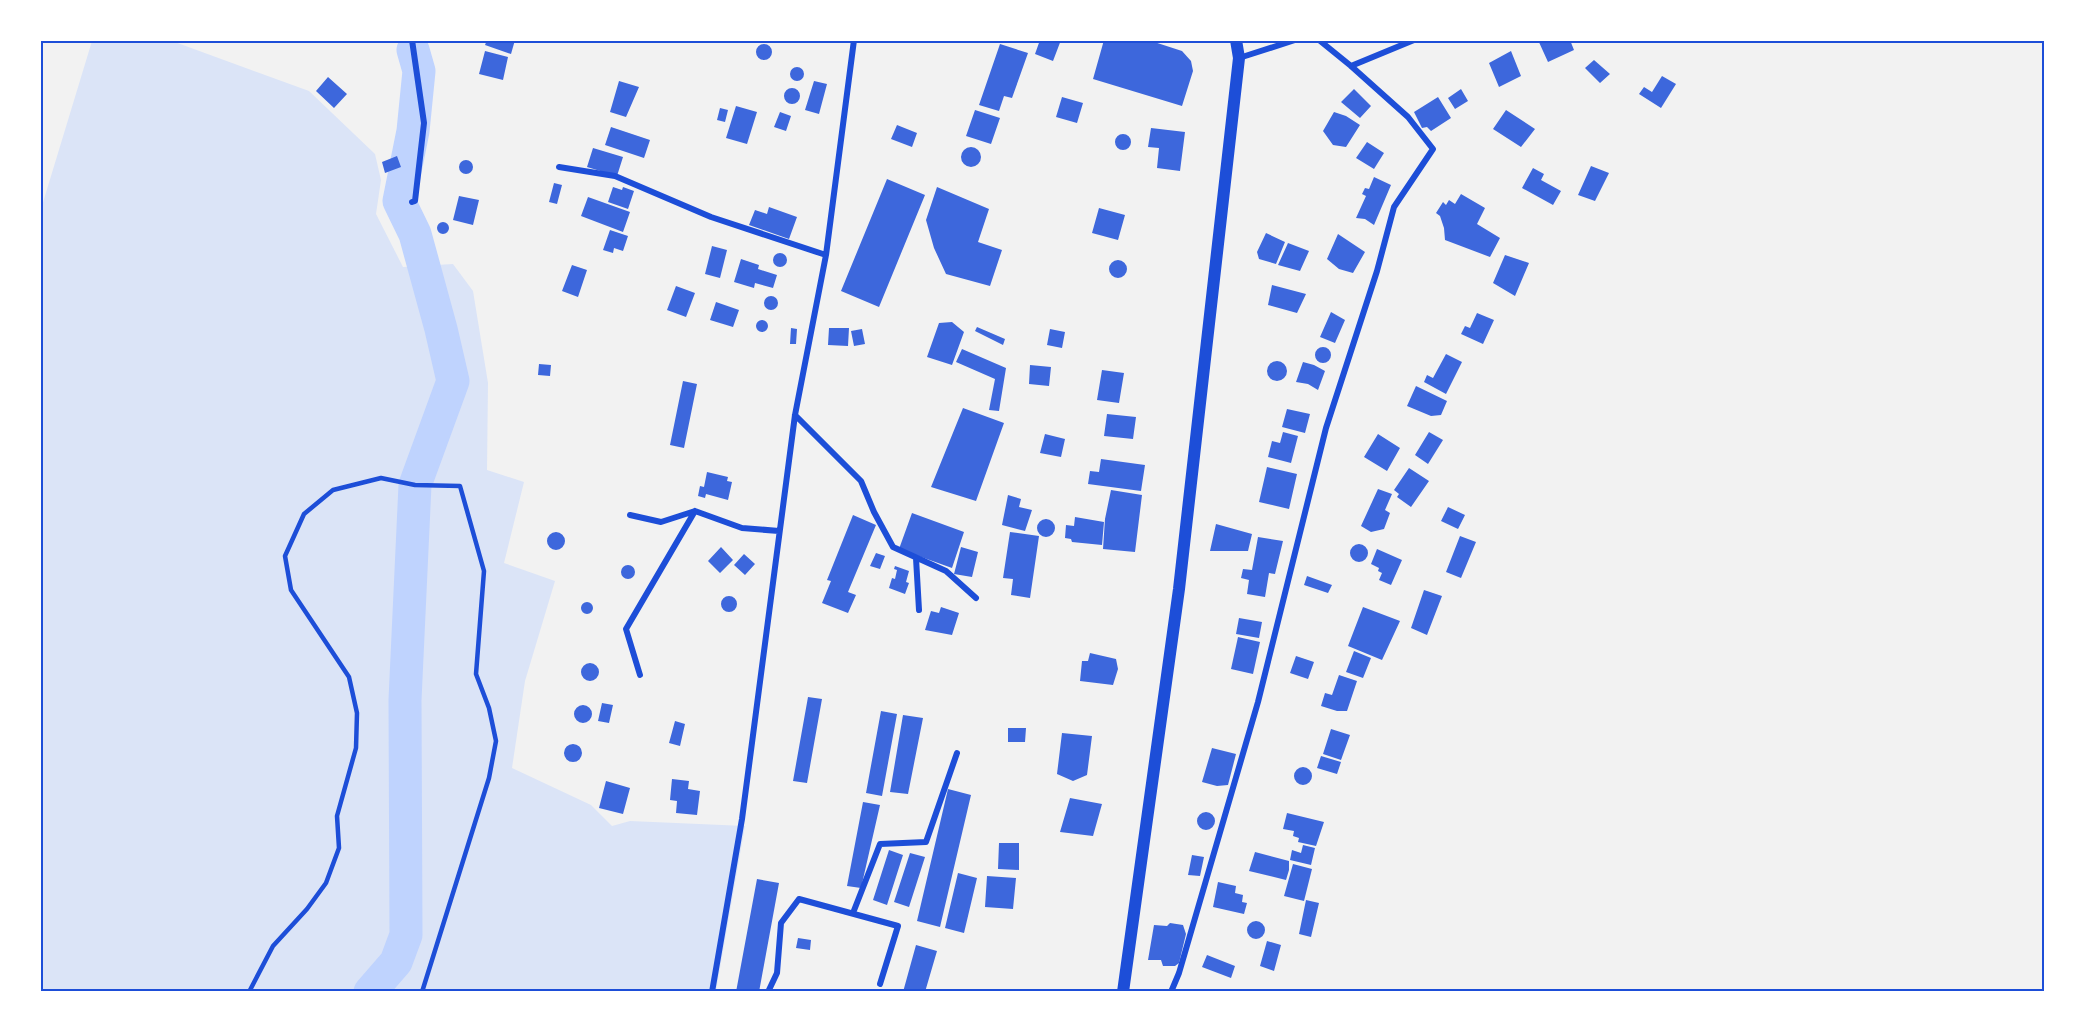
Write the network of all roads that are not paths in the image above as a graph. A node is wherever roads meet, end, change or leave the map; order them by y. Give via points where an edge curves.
1 (412, 40) edge
2 (854, 40) edge
3 (1236, 40) edge
4 (1295, 40) edge
5 (1319, 40) edge
6 (1414, 40) edge
7 (1239, 58) junction
8 (1351, 66) junction
9 (559, 167) dead end
10 (412, 202) dead end
11 (826, 255) junction
12 (795, 415) junction
13 (694, 511) junction
14 (630, 515) dead end
15 (779, 531) junction
16 (916, 558) junction
17 (975, 598) dead end
18 (919, 610) dead end
19 (640, 675) dead end
20 (957, 753) dead end
21 (853, 913) junction
22 (880, 984) dead end
23 (249, 992) edge
24 (422, 992) edge
25 (712, 992) edge
26 (768, 992) edge
27 (1123, 992) edge
28 (1171, 992) edge

1 - 10 street via 424,123 416,201
2 - 11 street
3 - 7 main road
4 - 7 street
5 - 8 street
6 - 8 street
7 - 27 main road via 1179,589
8 - 28 street via 1408,117 1433,149 1394,207 1326,428 1258,702
9 - 11 street via 615,176 711,217
11 - 12 street
12 - 15 street
12 - 16 street via 861,481 893,547
13 - 14 street via 661,522
13 - 15 street via 741,528
13 - 19 street via 626,629
15 - 25 street via 742,819
16 - 17 street via 946,571
16 - 18 street
20 - 21 street via 926,842 880,844
21 - 22 street via 898,926
21 - 26 street via 799,899 781,923 777,974
23 - 24 lane via 273,946 326,883 339,848 337,816 356,748 357,713 349,677 291,590 285,556 304,514 333,490 381,478 415,485 460,486 484,571 476,674 496,741 489,778

